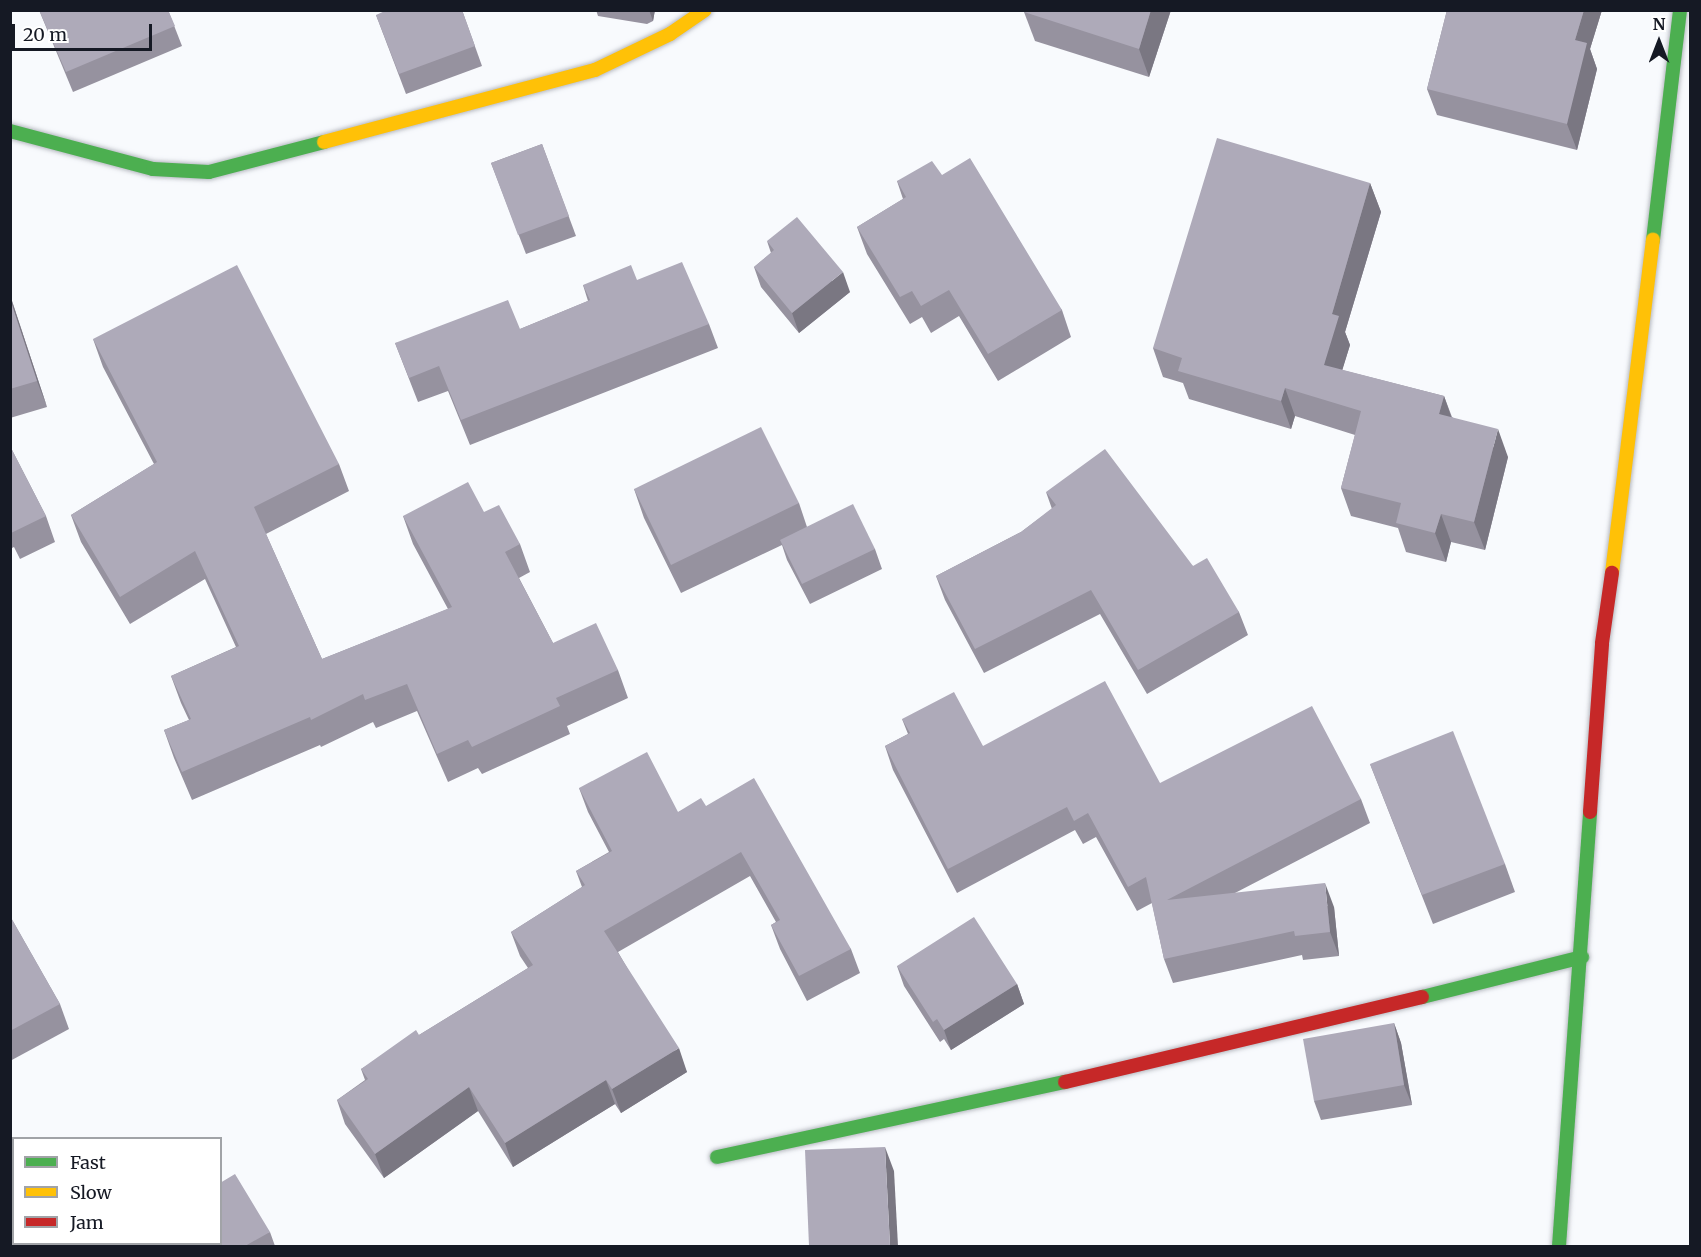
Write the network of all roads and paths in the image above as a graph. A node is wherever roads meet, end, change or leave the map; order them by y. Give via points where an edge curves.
1 (705, 10) edge
2 (1680, 10) edge
3 (10, 131) edge
4 (1582, 957) junction
5 (717, 1157) dead end
6 (1560, 1246) edge

1 - 3 street via 670,34 595,70 209,172 153,169
2 - 4 street via 1633,417 1602,643
4 - 5 street via 1141,1065
4 - 6 street

